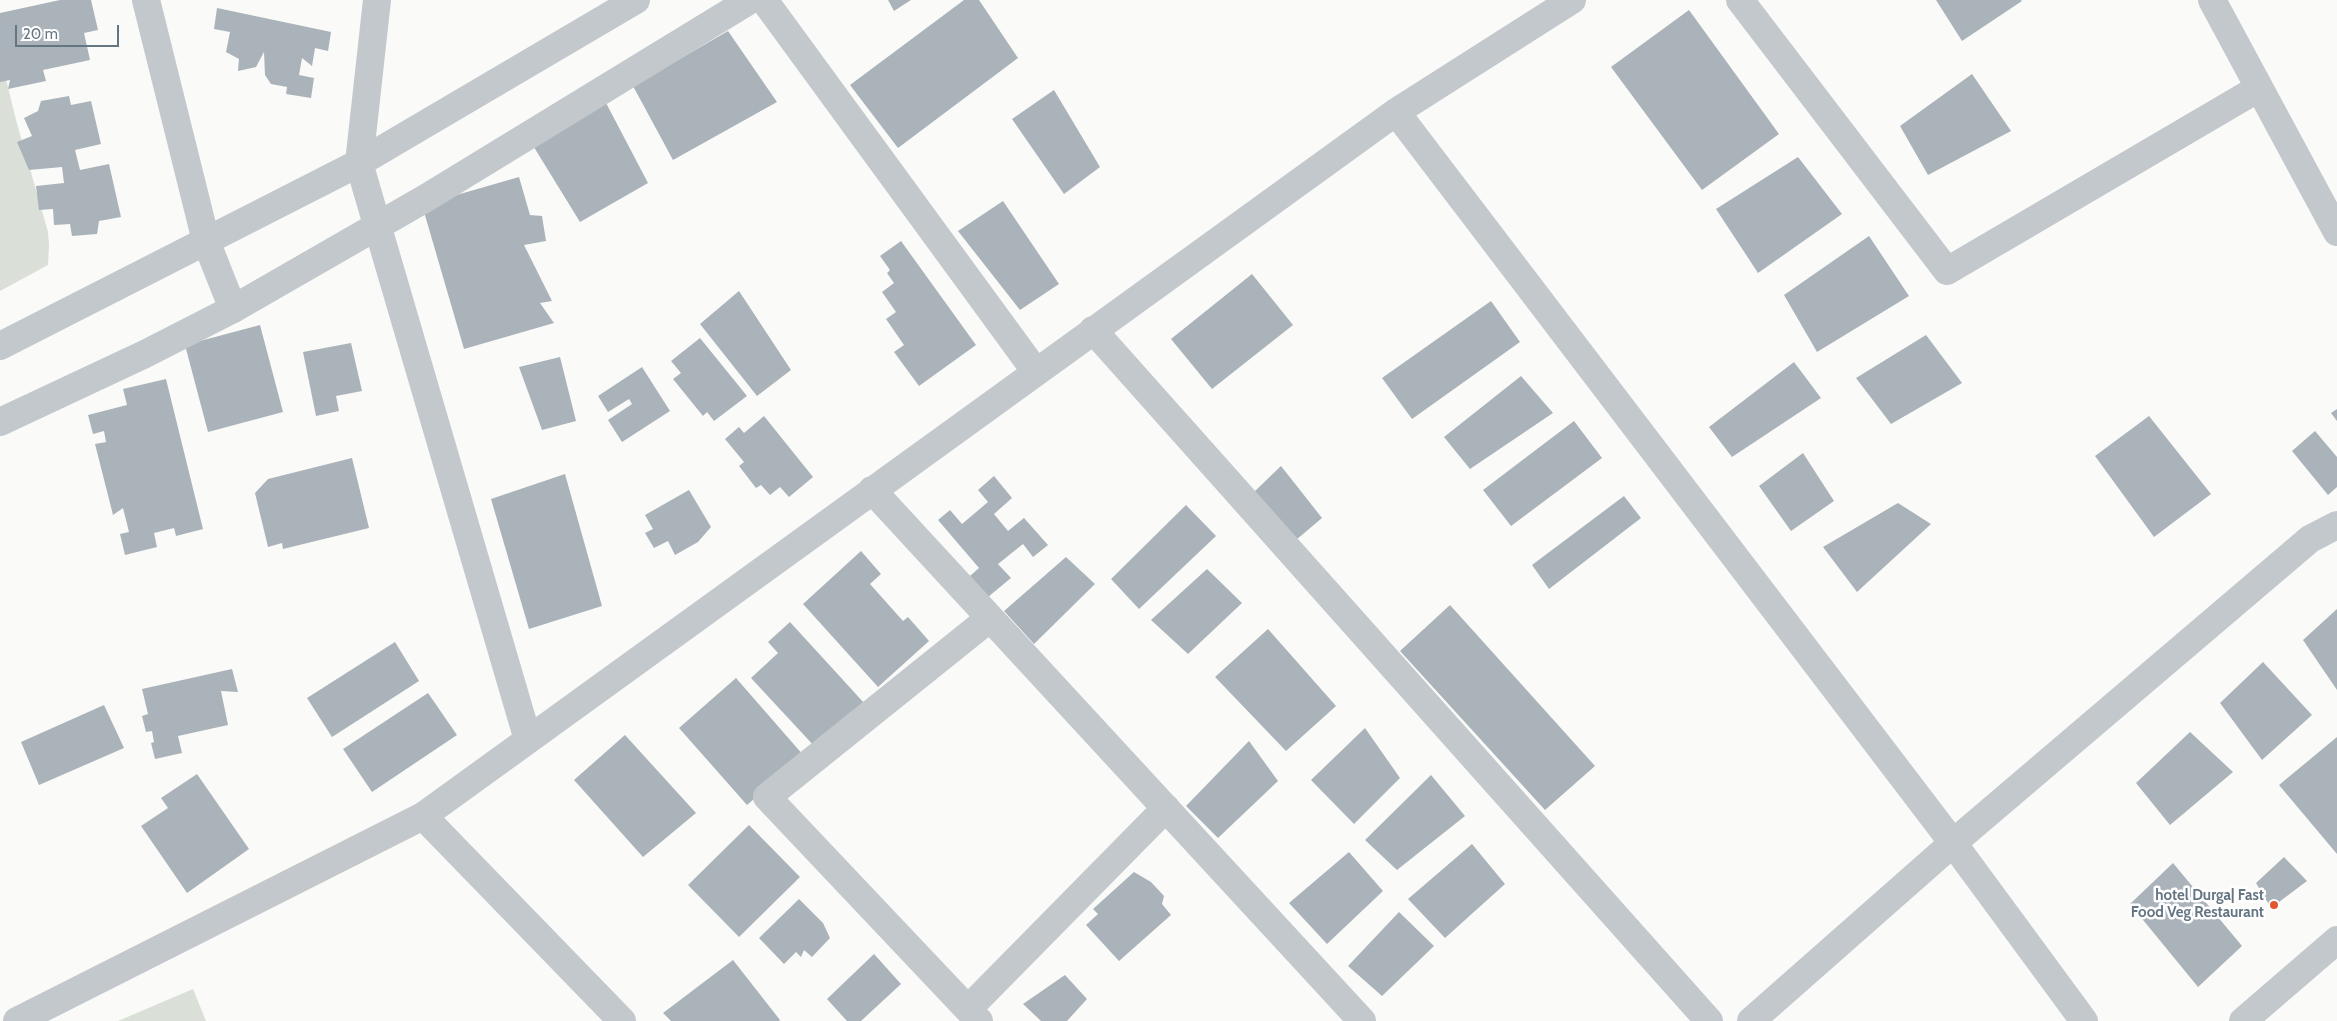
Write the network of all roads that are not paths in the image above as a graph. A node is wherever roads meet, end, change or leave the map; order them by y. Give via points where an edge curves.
1 (146, 0) edge
2 (377, 0) edge
3 (636, 0) edge
4 (750, 0) edge
5 (764, 0) edge
6 (1572, 0) edge
7 (1740, 0) edge
8 (2212, 0) edge
9 (2259, 88) junction
10 (1396, 112) junction
11 (359, 163) junction
12 (377, 226) junction
13 (2337, 232) edge
14 (206, 241) junction
15 (233, 309) junction
16 (1093, 330) junction
17 (0, 346) edge
18 (1036, 372) junction
19 (0, 422) edge
20 (872, 490) junction
21 (2337, 525) edge
22 (990, 618) junction
23 (528, 740) junction
24 (1166, 808) junction
25 (423, 816) junction
26 (1954, 843) junction
27 (2337, 940) edge
28 (974, 1015) edge
29 (16, 1021) edge
30 (622, 1021) edge
31 (1362, 1021) edge
32 (1709, 1021) edge
33 (1751, 1021) edge
34 (2084, 1021) edge
35 (2243, 1021) edge

1 - 14 street
2 - 11 street
3 - 11 street
4 - 12 street
5 - 18 street
6 - 10 street
7 - 9 street via 1947,271
8 - 9 street
9 - 13 street
10 - 16 street
10 - 26 street
11 - 12 street
11 - 14 street
12 - 15 street
12 - 23 street
14 - 15 street
14 - 17 street
15 - 19 street
16 - 18 street
16 - 32 street
18 - 20 street
20 - 22 street
20 - 23 street
21 - 26 street via 2310,539
22 - 24 street
22 - 28 street via 767,796
23 - 25 street
24 - 28 street
24 - 31 street
25 - 29 street
25 - 30 street
26 - 33 street
26 - 34 street
27 - 35 street

